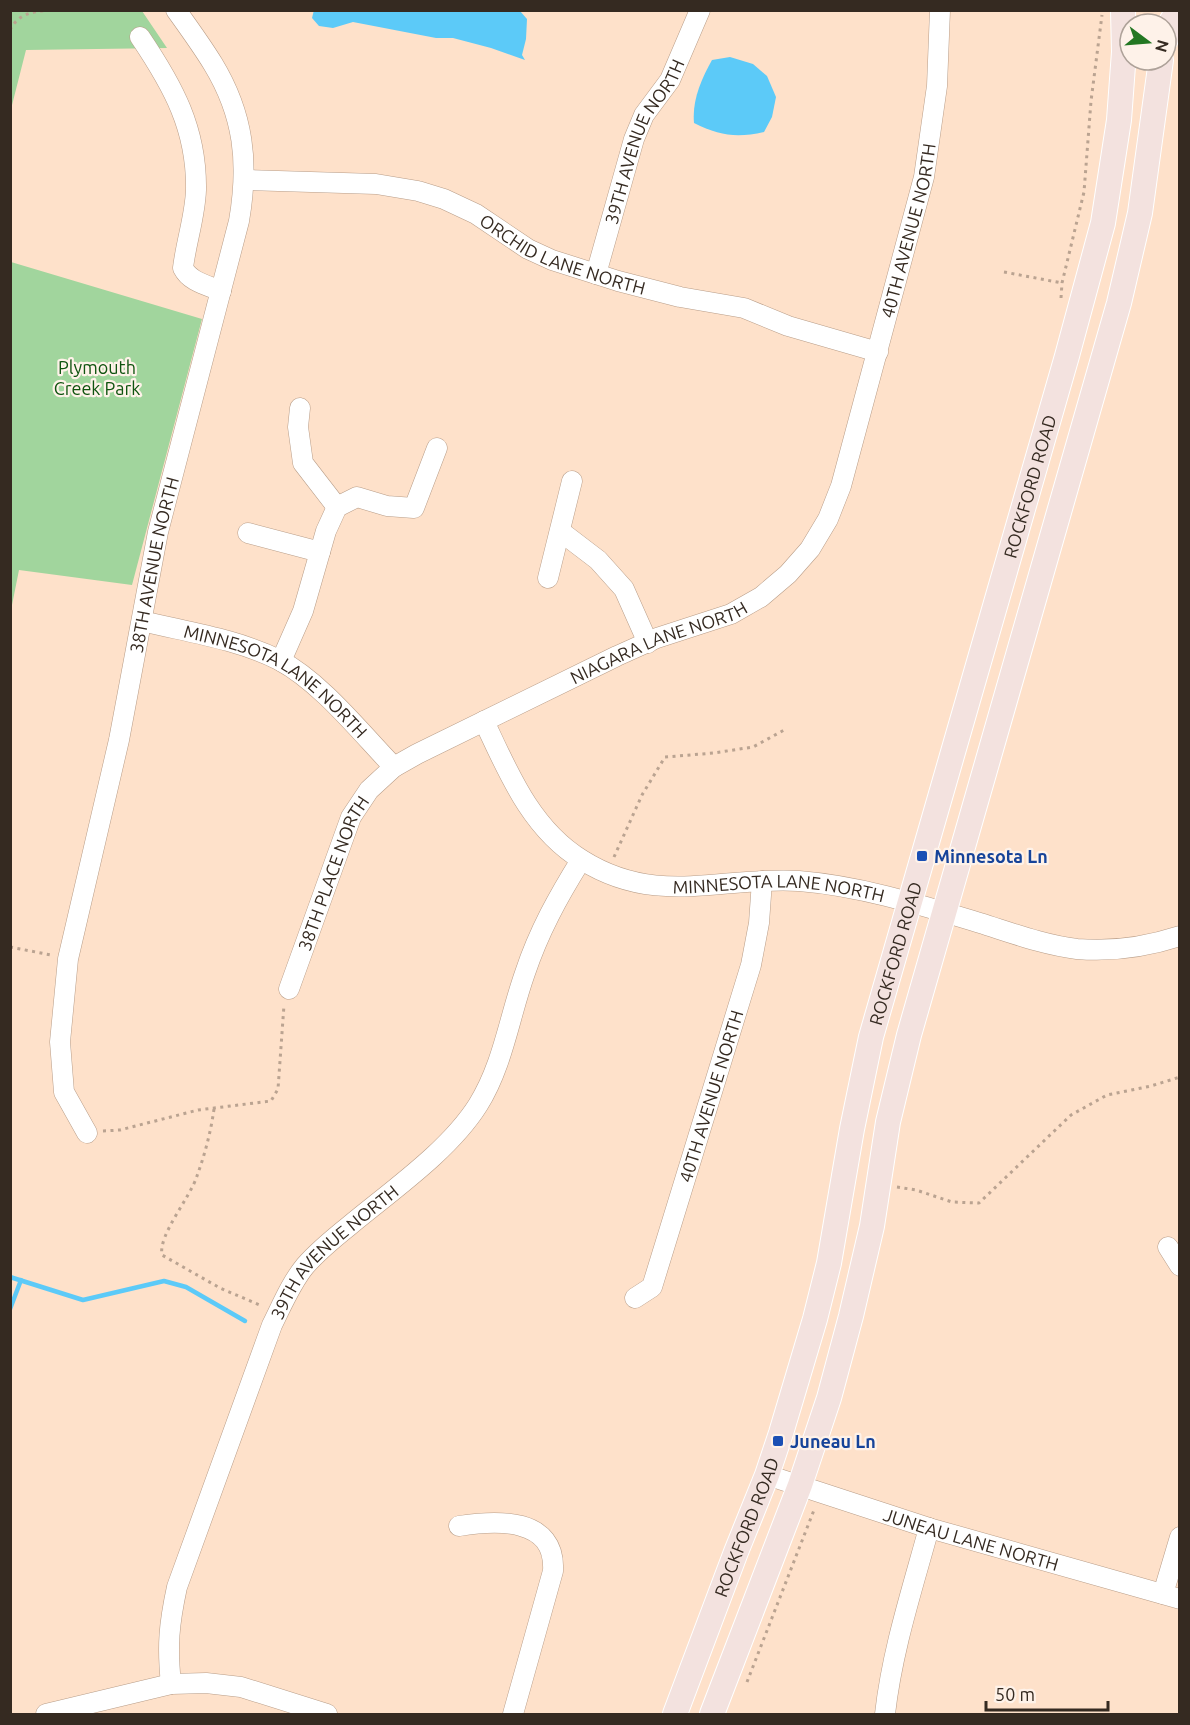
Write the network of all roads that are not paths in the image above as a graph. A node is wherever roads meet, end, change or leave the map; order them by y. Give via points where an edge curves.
1 (176, 10) edge
2 (700, 10) edge
3 (940, 10) edge
4 (1123, 10) edge
5 (140, 37) dead end
6 (1160, 72) edge
7 (245, 180) junction
8 (596, 274) junction
9 (221, 291) junction
10 (878, 352) junction
11 (300, 408) dead end
12 (437, 448) dead end
13 (851, 449) joint
14 (572, 481) dead end
15 (337, 507) junction
16 (560, 531) junction
17 (248, 533) dead end
18 (320, 552) junction
19 (548, 578) dead end
20 (142, 621) junction
21 (648, 643) junction
22 (281, 662) junction
23 (484, 721) junction
24 (394, 767) junction
25 (581, 860) junction
26 (762, 881) junction
27 (909, 901) junction
28 (944, 912) junction
29 (1179, 936) edge
30 (289, 989) road end
31 (87, 1133) road end
32 (1168, 1247) dead end
33 (1179, 1266) edge
34 (635, 1298) dead end
35 (767, 1475) junction
36 (800, 1485) junction
37 (459, 1526) dead end
38 (929, 1528) junction
39 (1179, 1537) edge
40 (1171, 1596) edge
41 (171, 1684) junction
42 (46, 1714) edge
43 (327, 1714) edge
44 (513, 1714) edge
45 (675, 1714) edge
46 (712, 1714) edge
47 (885, 1714) edge

1 - 7 street, 38TH AVENUE NORTH via 214,64 229,94 239,125
2 - 8 street, 39TH AVENUE NORTH via 670,80 644,115 634,139
3 - 10 street, 40TH AVENUE NORTH via 937,86 924,177
4 - 27 main road, ROCKFORD ROAD via 1119,120 1103,223
5 - 9 street via 164,73 190,132 196,191 183,267 195,280
6 - 28 main road, ROCKFORD ROAD via 1140,213 1119,303
7 - 8 street, ORCHID LANE NORTH via 376,183 418,191 476,214 528,249
7 - 9 street, 38TH AVENUE NORTH
8 - 10 street, ORCHID LANE NORTH via 680,297 744,308 788,326
9 - 20 street, 38TH AVENUE NORTH via 158,532
10 - 13 street, 40TH AVENUE NORTH
11 - 15 street via 298,427 303,463
12 - 15 street via 414,508 387,506 357,497
13 - 21 street, NIAGARA LANE NORTH via 828,519 810,549 788,574 761,597 731,614
14 - 16 street
15 - 18 street
16 - 19 street
16 - 21 street via 598,560 624,589
17 - 18 street
18 - 22 street via 303,611
20 - 22 street, MINNESOTA LANE NORTH via 246,647
20 - 31 street, 38TH AVENUE NORTH via 68,959 60,1042 64,1092
21 - 23 street, NIAGARA LANE NORTH
22 - 24 street, MINNESOTA LANE NORTH via 305,677
23 - 24 street, NIAGARA LANE NORTH
23 - 25 street, MINNESOTA LANE NORTH via 532,814
24 - 30 street, 38TH PLACE NORTH via 369,790 351,817
25 - 26 street, MINNESOTA LANE NORTH via 620,879 656,886
25 - 41 street, 39TH AVENUE NORTH via 539,933 504,1048 478,1106 435,1154 329,1242 305,1266 286,1294 177,1587 167,1650
26 - 27 street, MINNESOTA LANE NORTH via 844,887
26 - 34 street, 40TH AVENUE NORTH via 759,923 747,976 652,1287
27 - 28 street, MINNESOTA LANE NORTH
27 - 35 main road, ROCKFORD ROAD via 871,1037 826,1274
28 - 29 street, MINNESOTA LANE NORTH via 1076,949 1118,950
28 - 36 main road, ROCKFORD ROAD via 888,1122 872,1226 851,1316
32 - 33 street
35 - 36 street, JUNEAU LANE NORTH
35 - 45 main road, ROCKFORD ROAD
36 - 38 street, JUNEAU LANE NORTH
36 - 46 main road, ROCKFORD ROAD
37 - 44 street via 486,1521 530,1528 550,1546 554,1558
38 - 40 street, JUNEAU LANE NORTH
38 - 47 street via 898,1638
39 - 40 street
41 - 42 street
41 - 43 street via 241,1687

